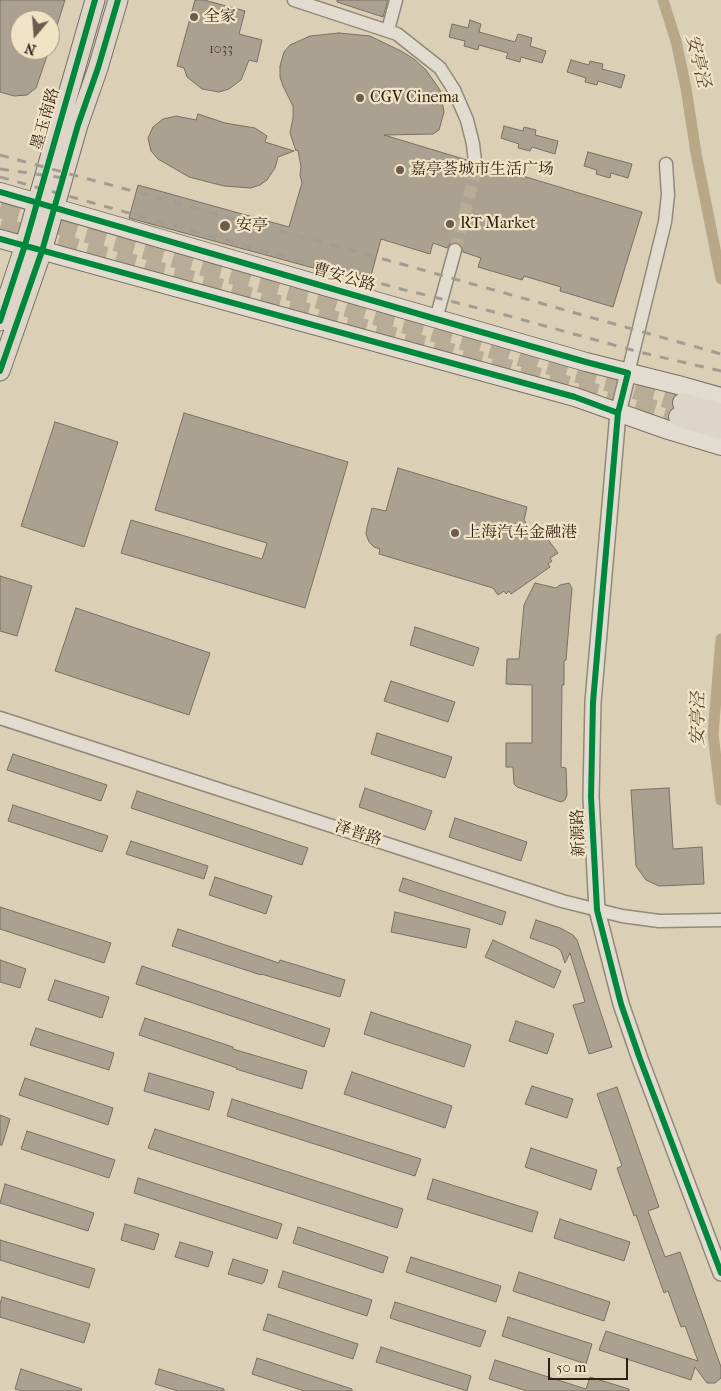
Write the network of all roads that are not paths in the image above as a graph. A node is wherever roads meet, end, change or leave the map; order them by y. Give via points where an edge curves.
1 (95, 0) edge
2 (118, 0) edge
3 (294, 0) edge
4 (396, 0) edge
5 (388, 30) junction
6 (476, 162) tunnel mouth
7 (666, 164) dead end
8 (0, 192) edge
9 (45, 205) junction
10 (0, 238) edge
11 (33, 248) junction
12 (455, 250) tunnel mouth
13 (436, 319) junction
14 (0, 321) edge
15 (0, 371) edge
16 (628, 372) junction
17 (721, 397) edge
18 (618, 413) junction
19 (721, 414) edge
20 (721, 429) edge
21 (721, 446) edge
22 (0, 718) edge
23 (597, 910) junction
24 (721, 920) edge
25 (721, 1273) edge

1 - 9 main road, 墨玉南路
2 - 9 main road, 墨玉南路
3 - 5 street
4 - 5 street
5 - 6 street via 440,68 454,90 466,120
7 - 16 street via 668,196 665,222
8 - 9 main road, 曹安公路
9 - 11 main road, 墨玉南路
9 - 13 main road, 曹安公路
10 - 11 main road
11 - 14 main road
11 - 15 main road
11 - 18 main road via 575,397
12 - 13 street
13 - 16 main road, 曹安公路
16 - 17 main road, 曹安公路
16 - 18 street, 新源路
18 - 21 main road
18 - 23 street, 新源路 via 592,711 591,796
19 - 20 highway via 681,410
22 - 23 street, 泽普路
23 - 24 street, 泽普路 via 659,921
23 - 25 street, 新源路 via 636,1049

